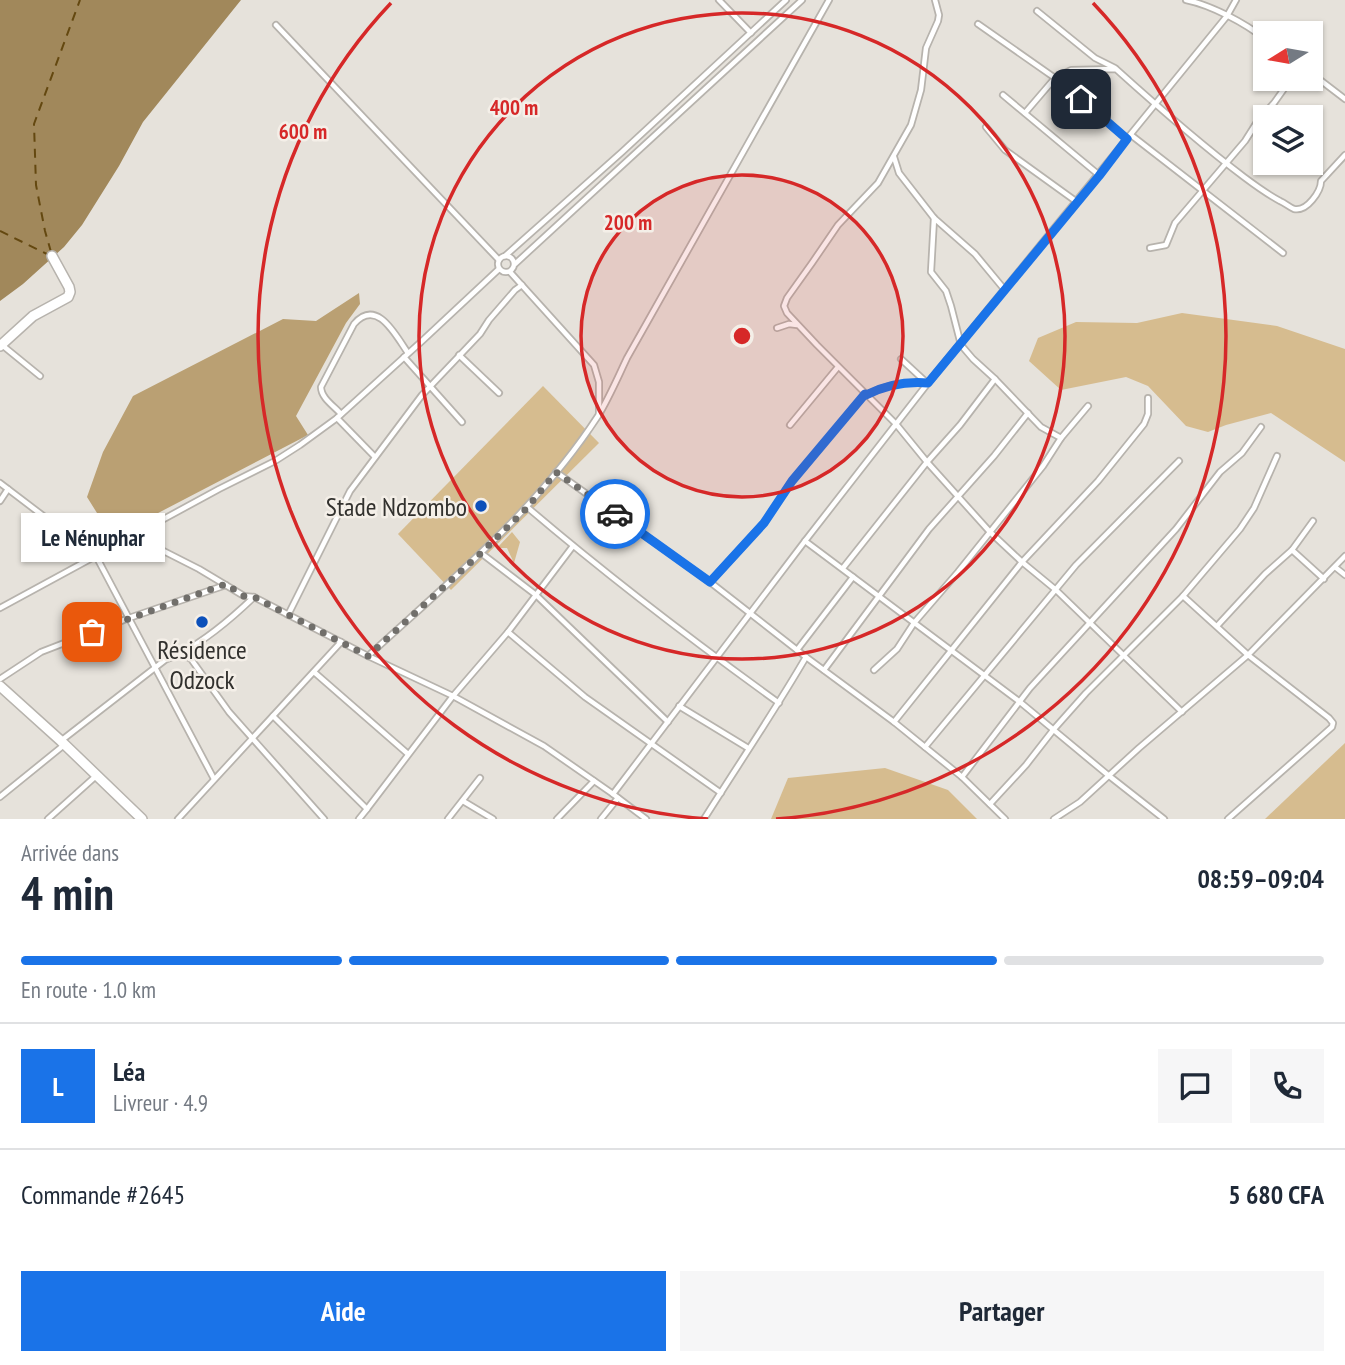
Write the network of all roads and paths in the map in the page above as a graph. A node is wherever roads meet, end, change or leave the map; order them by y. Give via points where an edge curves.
1 (719, 0) edge
2 (786, 0) edge
3 (802, 0) edge
4 (829, 0) edge
5 (935, 0) edge
6 (1186, 0) edge
7 (1236, 0) edge
8 (1037, 11) dead end
9 (1227, 16) junction
10 (978, 23) dead end
11 (276, 24) dead end
12 (1253, 30) edge
13 (751, 33) junction
14 (1115, 69) junction
15 (1055, 78) junction
16 (1323, 82) edge
17 (1282, 91) edge
18 (1003, 95) dead end
19 (1345, 99) edge
20 (1155, 105) junction
21 (1025, 113) junction
22 (980, 131) dead end
23 (1129, 137) junction
24 (1345, 155) edge
25 (894, 156) junction
26 (1225, 163) junction
27 (1099, 176) junction
28 (1203, 192) junction
29 (1077, 202) junction
30 (934, 218) junction
31 (1150, 248) dead end
32 (1283, 253) dead end
33 (52, 256) dead end
34 (505, 256) junction
35 (499, 260) junction
36 (514, 264) junction
37 (499, 269) junction
38 (510, 272) junction
39 (522, 285) junction
40 (1004, 289) junction
41 (798, 325) junction
42 (776, 328) dead end
43 (1, 345) edge
44 (961, 345) junction
45 (406, 355) junction
46 (459, 355) junction
47 (901, 359) dead end
48 (838, 367) junction
49 (40, 376) dead end
50 (995, 379) junction
51 (928, 383) junction
52 (431, 386) junction
53 (499, 393) dead end
54 (865, 394) junction
55 (1148, 398) dead end
56 (1087, 406) dead end
57 (1028, 412) junction
58 (599, 415) junction
59 (339, 416) junction
60 (462, 422) dead end
61 (896, 424) junction
62 (790, 425) dead end
63 (1261, 427) dead end
64 (1061, 438) junction
65 (1277, 456) dead end
66 (376, 457) junction
67 (1179, 461) dead end
68 (927, 462) junction
69 (556, 472) junction
70 (0, 483) edge
71 (8, 489) junction
72 (958, 497) junction
73 (0, 501) edge
74 (527, 508) junction
75 (1313, 521) dead end
76 (990, 532) junction
77 (134, 535) junction
78 (806, 541) junction
79 (573, 546) junction
80 (1292, 550) junction
81 (481, 553) junction
82 (96, 556) junction
83 (1345, 556) edge
84 (1022, 562) junction
85 (1335, 567) junction
86 (843, 568) junction
87 (1345, 575) edge
88 (853, 577) junction
89 (1324, 579) junction
90 (710, 582) junction
91 (226, 584) junction
92 (1056, 590) junction
93 (536, 595) junction
94 (1183, 596) junction
95 (254, 597) junction
96 (878, 597) junction
97 (0, 608) edge
98 (288, 615) junction
99 (750, 615) junction
100 (130, 618) junction
101 (1090, 622) junction
102 (914, 623) junction
103 (1216, 626) junction
104 (508, 632) junction
105 (341, 642) junction
106 (797, 650) junction
107 (951, 650) junction
108 (180, 654) junction
109 (1248, 655) junction
110 (368, 656) junction
111 (1122, 656) junction
112 (716, 657) junction
113 (806, 657) junction
114 (156, 668) junction
115 (824, 670) junction
116 (874, 670) dead end
117 (313, 672) junction
118 (984, 676) junction
119 (0, 679) edge
120 (0, 686) edge
121 (453, 696) junction
122 (1020, 702) junction
123 (779, 703) junction
124 (679, 706) junction
125 (1182, 712) junction
126 (273, 716) junction
127 (668, 722) junction
128 (894, 722) junction
129 (1054, 729) junction
130 (253, 737) junction
131 (63, 743) junction
132 (651, 744) junction
133 (925, 747) junction
134 (748, 748) junction
135 (408, 754) junction
136 (97, 775) junction
137 (1108, 775) junction
138 (962, 777) junction
139 (480, 778) dead end
140 (214, 779) junction
141 (594, 781) junction
142 (720, 793) junction
143 (616, 796) junction
144 (0, 797) edge
145 (463, 801) junction
146 (990, 804) junction
147 (367, 808) junction
148 (48, 819) edge
149 (142, 819) edge
150 (178, 819) edge
151 (324, 819) edge
152 (359, 819) edge
153 (448, 819) edge
154 (493, 819) edge
155 (557, 819) edge
156 (601, 819) edge
157 (646, 819) edge
158 (704, 819) edge
159 (1005, 819) edge
160 (1054, 819) edge
161 (1164, 819) edge
162 (1228, 819) edge

1 - 13 street
2 - 13 street
3 - 36 street
4 - 58 street
5 - 25 street via 938,21 926,48 915,116
6 - 9 street
7 - 9 street
8 - 14 street
9 - 12 street
9 - 20 street
10 - 15 street
11 - 35 street
13 - 34 street
14 - 15 street via 1071,70
14 - 20 street
15 - 21 street
15 - 23 street
16 - 19 street
17 - 26 street
18 - 21 street
20 - 23 street
20 - 26 street
21 - 27 street
22 - 29 street via 988,129 1005,150
23 - 27 street
23 - 28 street
24 - 26 street via 1301,209 1271,197
25 - 30 street via 899,173
25 - 41 street via 787,298 785,309
26 - 28 street
27 - 29 street
28 - 31 street via 1175,223 1166,245
28 - 32 street
29 - 40 street
30 - 40 street via 975,254
30 - 44 street via 931,270 946,291
33 - 43 highway via 69,286 68,297 33,316
34 - 35 street
34 - 36 street
35 - 37 street
36 - 38 street
37 - 38 street
37 - 45 street
38 - 39 street
39 - 46 street
39 - 58 street via 594,365
40 - 44 street
41 - 42 street
41 - 48 street
43 - 49 street
44 - 50 street
44 - 51 street
45 - 52 street
45 - 59 street
45 - 59 street via 381,318 368,314 358,319 321,387
46 - 52 street
46 - 53 street
47 - 51 street
48 - 54 street
48 - 62 street
50 - 57 street
50 - 68 street
51 - 54 street via 883,386
51 - 61 street
52 - 60 street
52 - 66 street
54 - 61 street
54 - 90 street via 792,481 764,523
55 - 84 street via 1144,424
56 - 64 street
57 - 64 street via 1041,427
57 - 72 street
58 - 69 street
59 - 66 street
59 - 77 street via 284,456
61 - 68 street
61 - 78 street
63 - 101 street
64 - 76 street
65 - 94 street via 1247,519
66 - 98 street via 345,499
67 - 92 street
68 - 72 street
68 - 86 street
69 - 74 street
69 - 90 street
70 - 71 street
71 - 73 street
71 - 82 street
72 - 76 street
72 - 96 street
74 - 79 street
74 - 81 street
75 - 80 street
76 - 84 street
76 - 102 street
77 - 82 street
77 - 91 street
78 - 86 street
78 - 99 street
79 - 93 street
79 - 112 street
80 - 89 street
80 - 103 street
81 - 93 street
81 - 110 street
82 - 97 street
82 - 100 street
83 - 85 street
84 - 92 street
84 - 107 street
85 - 87 street
85 - 89 street
86 - 88 street
88 - 96 street
88 - 106 street
89 - 109 street
90 - 99 street
91 - 95 street
91 - 100 street
92 - 101 street
92 - 118 street
93 - 104 street
93 - 127 street
94 - 103 street
94 - 111 street
95 - 98 street
95 - 108 street via 226,623
96 - 102 street
96 - 115 street
98 - 105 street
99 - 106 street
99 - 112 street
100 - 114 street
100 - 119 street via 36,655
101 - 111 street
101 - 122 street
102 - 107 street
102 - 116 street via 897,649
103 - 109 street
104 - 121 street
104 - 132 street via 585,697
105 - 110 street
105 - 117 street
106 - 113 street
107 - 118 street
107 - 128 street
108 - 114 street
108 - 130 street via 191,659
109 - 125 street
109 - 162 street via 1333,725
110 - 121 street
111 - 125 street
111 - 129 street
112 - 123 street
112 - 124 street
113 - 115 street
113 - 123 street
114 - 131 street
114 - 140 street
115 - 128 street
117 - 126 street
117 - 135 street
118 - 122 street
118 - 133 street
120 - 131 highway
121 - 135 street
121 - 141 street via 544,746
122 - 129 street
122 - 138 street
123 - 134 street
124 - 127 street
124 - 134 street
125 - 137 street
126 - 130 street
126 - 147 street
127 - 132 street
128 - 133 street
129 - 137 street
129 - 146 street
130 - 140 street
130 - 151 street
131 - 136 highway
131 - 144 street
132 - 142 street
132 - 143 street
133 - 138 street
134 - 142 street
135 - 147 street
136 - 148 street
136 - 149 highway
137 - 160 street
137 - 161 street
138 - 146 street
139 - 145 street
140 - 150 street
141 - 143 street
141 - 155 street
142 - 158 street
143 - 156 street
143 - 157 street
145 - 153 street
145 - 154 street
146 - 159 street
147 - 152 street

